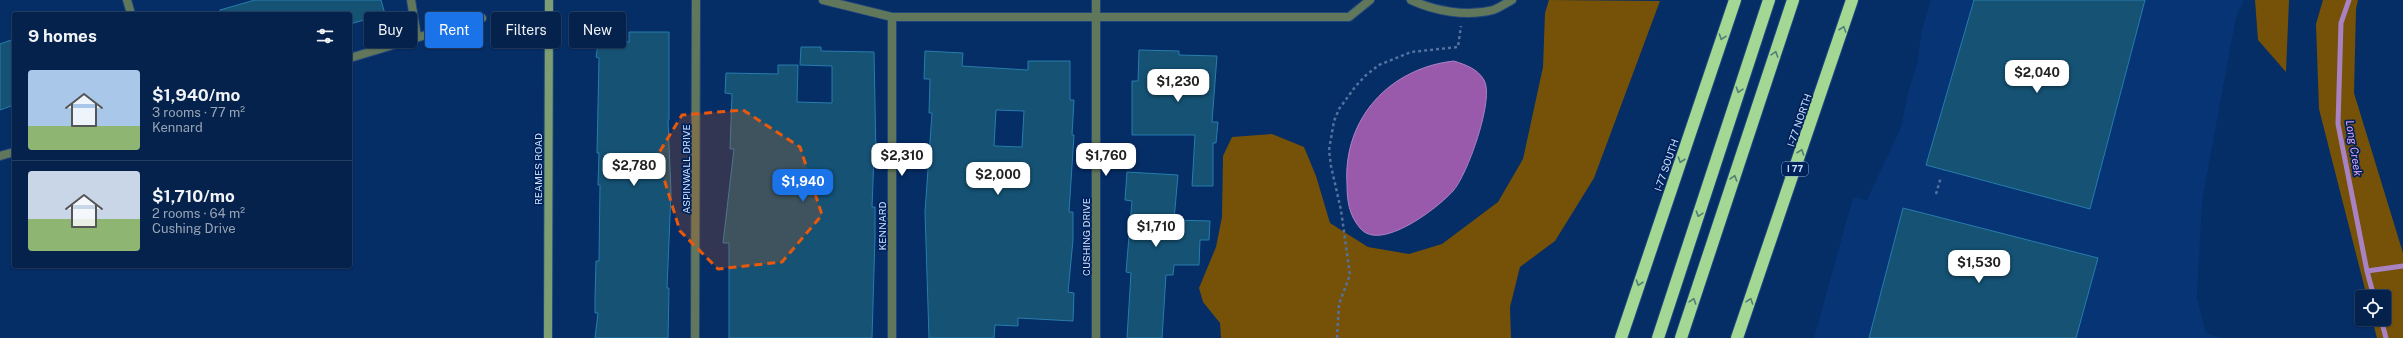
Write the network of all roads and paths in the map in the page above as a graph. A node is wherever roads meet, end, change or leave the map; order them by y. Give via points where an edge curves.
1 (126, 0) edge
2 (411, 0) edge
3 (549, 0) edge
4 (696, 0) edge
5 (823, 0) edge
6 (1096, 0) edge
7 (1370, 0) edge
8 (1411, 0) edge
9 (1512, 0) edge
10 (1735, 0) edge
11 (1769, 0) edge
12 (1793, 0) edge
13 (1852, 0) edge
14 (130, 12) edge
15 (413, 12) edge
16 (1462, 13) junction
17 (892, 17) junction
18 (1096, 17) junction
19 (425, 35) edge
20 (417, 37) edge
21 (382, 48) edge
22 (352, 57) edge
23 (12, 153) edge
24 (0, 156) edge
25 (1941, 177) dead end
26 (1936, 194) dead end
27 (548, 338) edge
28 (695, 338) edge
29 (892, 338) edge
30 (1096, 338) edge
31 (1337, 338) edge
32 (1621, 338) edge
33 (1658, 338) edge
34 (1681, 338) edge
35 (1737, 338) edge

1 - 14 street
2 - 15 street
3 - 27 main road, REAMES ROAD
4 - 28 street, ASPINWALL DRIVE
5 - 17 street
6 - 18 street, CUSHING DRIVE
7 - 18 street via 1349,17
8 - 16 street via 1426,7
9 - 16 street via 1493,10
10 -> 32 highway, I-77 SOUTH
11 -> 33 highway
34 -> 12 highway
35 -> 13 highway, I-77 NORTH / I 77
16 - 31 path via 1458,47 1411,52 1379,65 1354,87 1334,121 1329,150 1350,275 1339,304
17 - 18 street
17 - 29 street, KENNARD
18 - 30 street, CUSHING DRIVE
19 - 20 street
21 - 22 street
23 - 24 street
25 - 26 path

